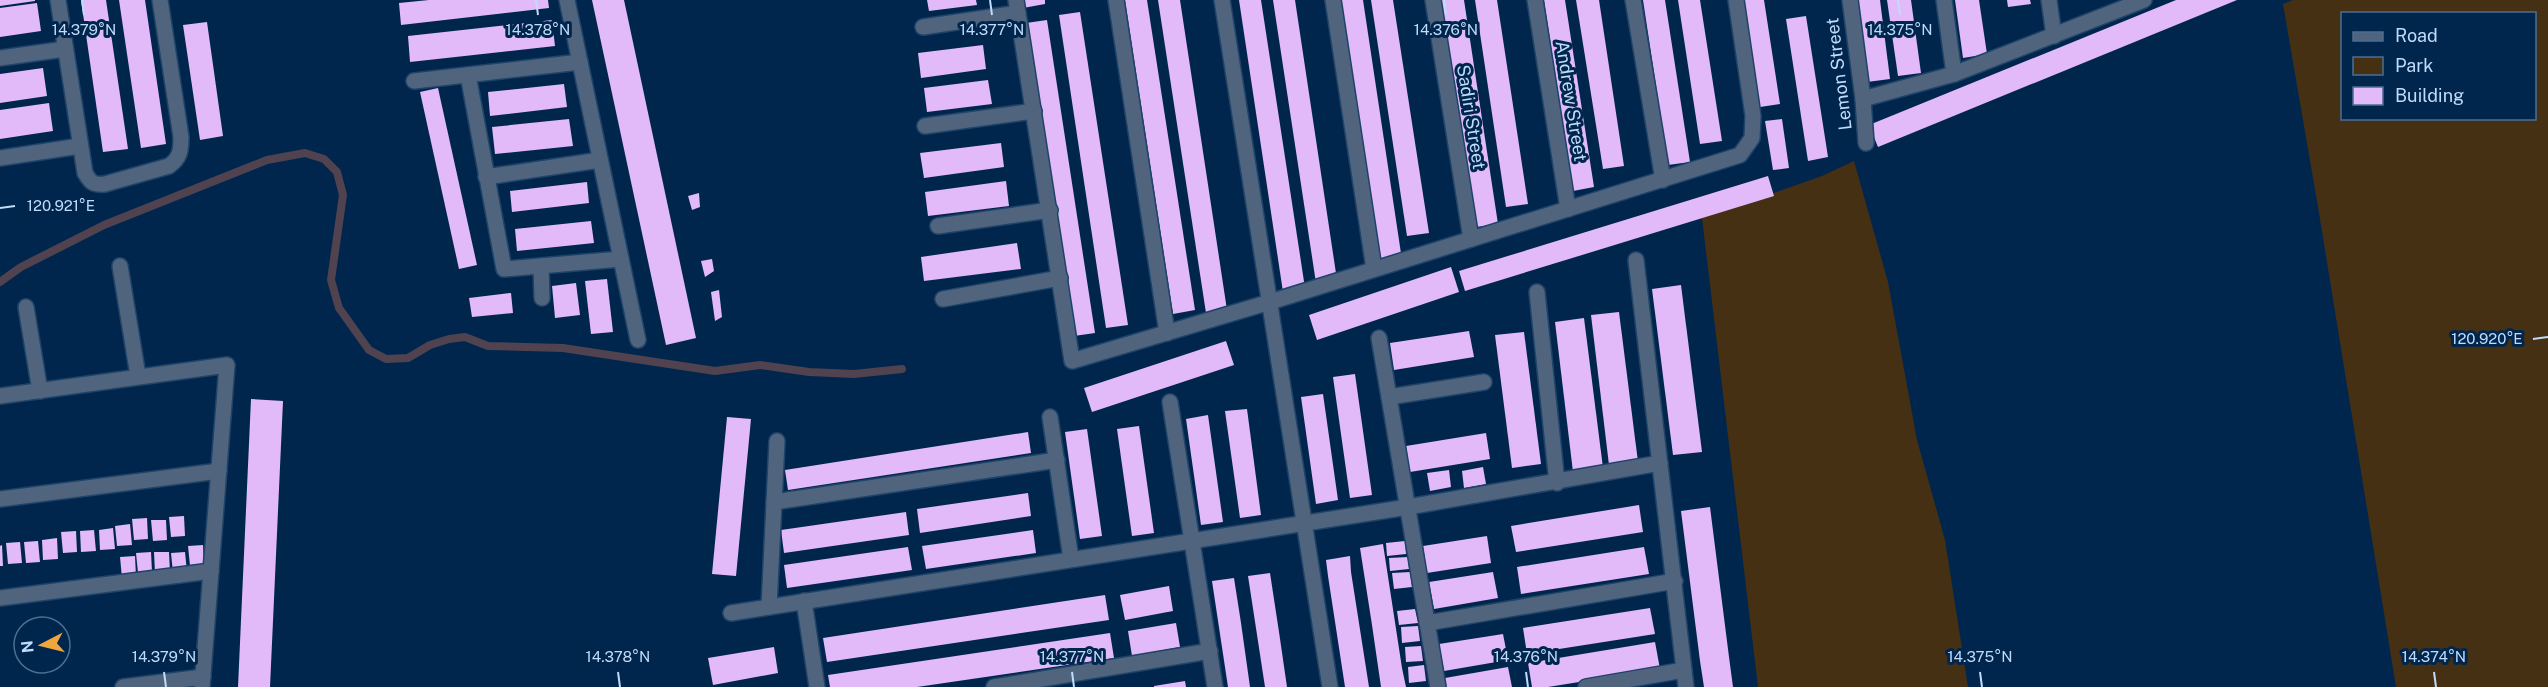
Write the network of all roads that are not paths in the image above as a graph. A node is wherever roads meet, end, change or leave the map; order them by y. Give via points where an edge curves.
1 (58, 0) edge
2 (160, 0) edge
3 (567, 0) edge
4 (1116, 0) edge
5 (1222, 0) edge
6 (1333, 0) edge
7 (1433, 0) edge
8 (1535, 0) edge
9 (1633, 0) edge
10 (1736, 0) edge
11 (1850, 0) edge
12 (1944, 0) edge
13 (2049, 0) edge
14 (2144, 0) edge
15 (1017, 7) edge
16 (923, 27) dead end
17 (2054, 36) junction
18 (65, 49) junction
19 (0, 58) edge
20 (580, 62) junction
21 (1954, 74) junction
22 (468, 75) junction
23 (414, 81) dead end
24 (1863, 99) junction
25 (1034, 111) junction
26 (925, 126) dead end
27 (1866, 143) dead end
28 (80, 146) junction
29 (0, 158) edge
30 (600, 160) junction
31 (486, 177) junction
32 (1663, 180) junction
33 (1568, 209) junction
34 (1050, 210) junction
35 (938, 226) dead end
36 (1471, 239) junction
37 (621, 259) junction
38 (1636, 260) dead end
39 (120, 266) dead end
40 (541, 266) junction
41 (1374, 269) junction
42 (1060, 278) junction
43 (1537, 292) dead end
44 (542, 298) dead end
45 (944, 299) dead end
46 (1270, 302) junction
47 (26, 307) dead end
48 (1167, 333) junction
49 (1379, 338) dead end
50 (638, 340) dead end
51 (138, 376) junction
52 (1484, 382) dead end
53 (39, 391) junction
54 (0, 396) edge
55 (1389, 397) junction
56 (1170, 402) dead end
57 (1050, 417) dead end
58 (777, 441) dead end
59 (1057, 460) junction
60 (1660, 464) junction
61 (219, 471) junction
62 (1557, 483) junction
63 (0, 499) edge
64 (774, 502) junction
65 (1408, 507) junction
66 (1304, 523) junction
67 (1192, 540) junction
68 (1071, 559) junction
69 (211, 571) junction
70 (1675, 581) junction
71 (0, 598) edge
72 (804, 601) junction
73 (769, 607) junction
74 (731, 613) dead end
75 (1427, 623) junction
76 (1210, 651) junction
77 (1684, 670) junction
78 (203, 682) edge
79 (123, 687) edge
80 (817, 687) edge
81 (994, 687) edge
82 (1215, 687) edge
83 (1330, 687) edge
84 (1438, 687) edge
85 (1586, 687) edge
86 (1686, 687) edge

1 - 18 street
2 - 28 street via 181,137 178,160 169,166 94,184 85,173
3 - 20 street
4 - 48 street
5 - 46 street
6 - 41 street
7 - 36 street, Sadiri Street
8 - 33 street, Andrew Street
9 - 32 street
10 - 32 street via 1753,116 1752,138 1740,154
11 - 24 street, Lemon Street
12 - 21 street
13 - 17 street
14 - 17 street
15 - 16 street
15 - 25 street
17 - 21 street
18 - 19 street
18 - 28 street
20 - 22 street
20 - 30 street
21 - 24 street
22 - 23 street
22 - 31 street
24 - 27 street, Lemon Street
25 - 26 street
25 - 34 street
28 - 29 street
30 - 31 street
30 - 37 street
31 - 40 street via 504,269
32 - 33 street
33 - 36 street
34 - 35 street
34 - 42 street
36 - 41 street
37 - 40 street
37 - 50 street
38 - 60 street
39 - 51 street
40 - 44 street
41 - 46 street
42 - 45 street
42 - 48 street via 1072,361
43 - 62 street
46 - 48 street
46 - 66 street
47 - 53 street
49 - 55 street
51 - 53 street
51 - 61 street via 227,365
52 - 55 street
53 - 54 street
55 - 65 street
56 - 67 street
57 - 59 street
58 - 64 street
59 - 64 street
59 - 68 street
60 - 62 street
60 - 70 street
61 - 63 street
61 - 69 street
62 - 65 street
64 - 73 street
65 - 66 street
65 - 75 street
66 - 67 street
66 - 83 street
67 - 68 street
67 - 76 street
68 - 72 street
69 - 71 street
69 - 78 street
70 - 75 street
70 - 77 street
72 - 73 street
72 - 80 street
73 - 74 street
75 - 84 street
76 - 81 street
76 - 82 street
77 - 85 street
77 - 86 street
78 - 79 street

